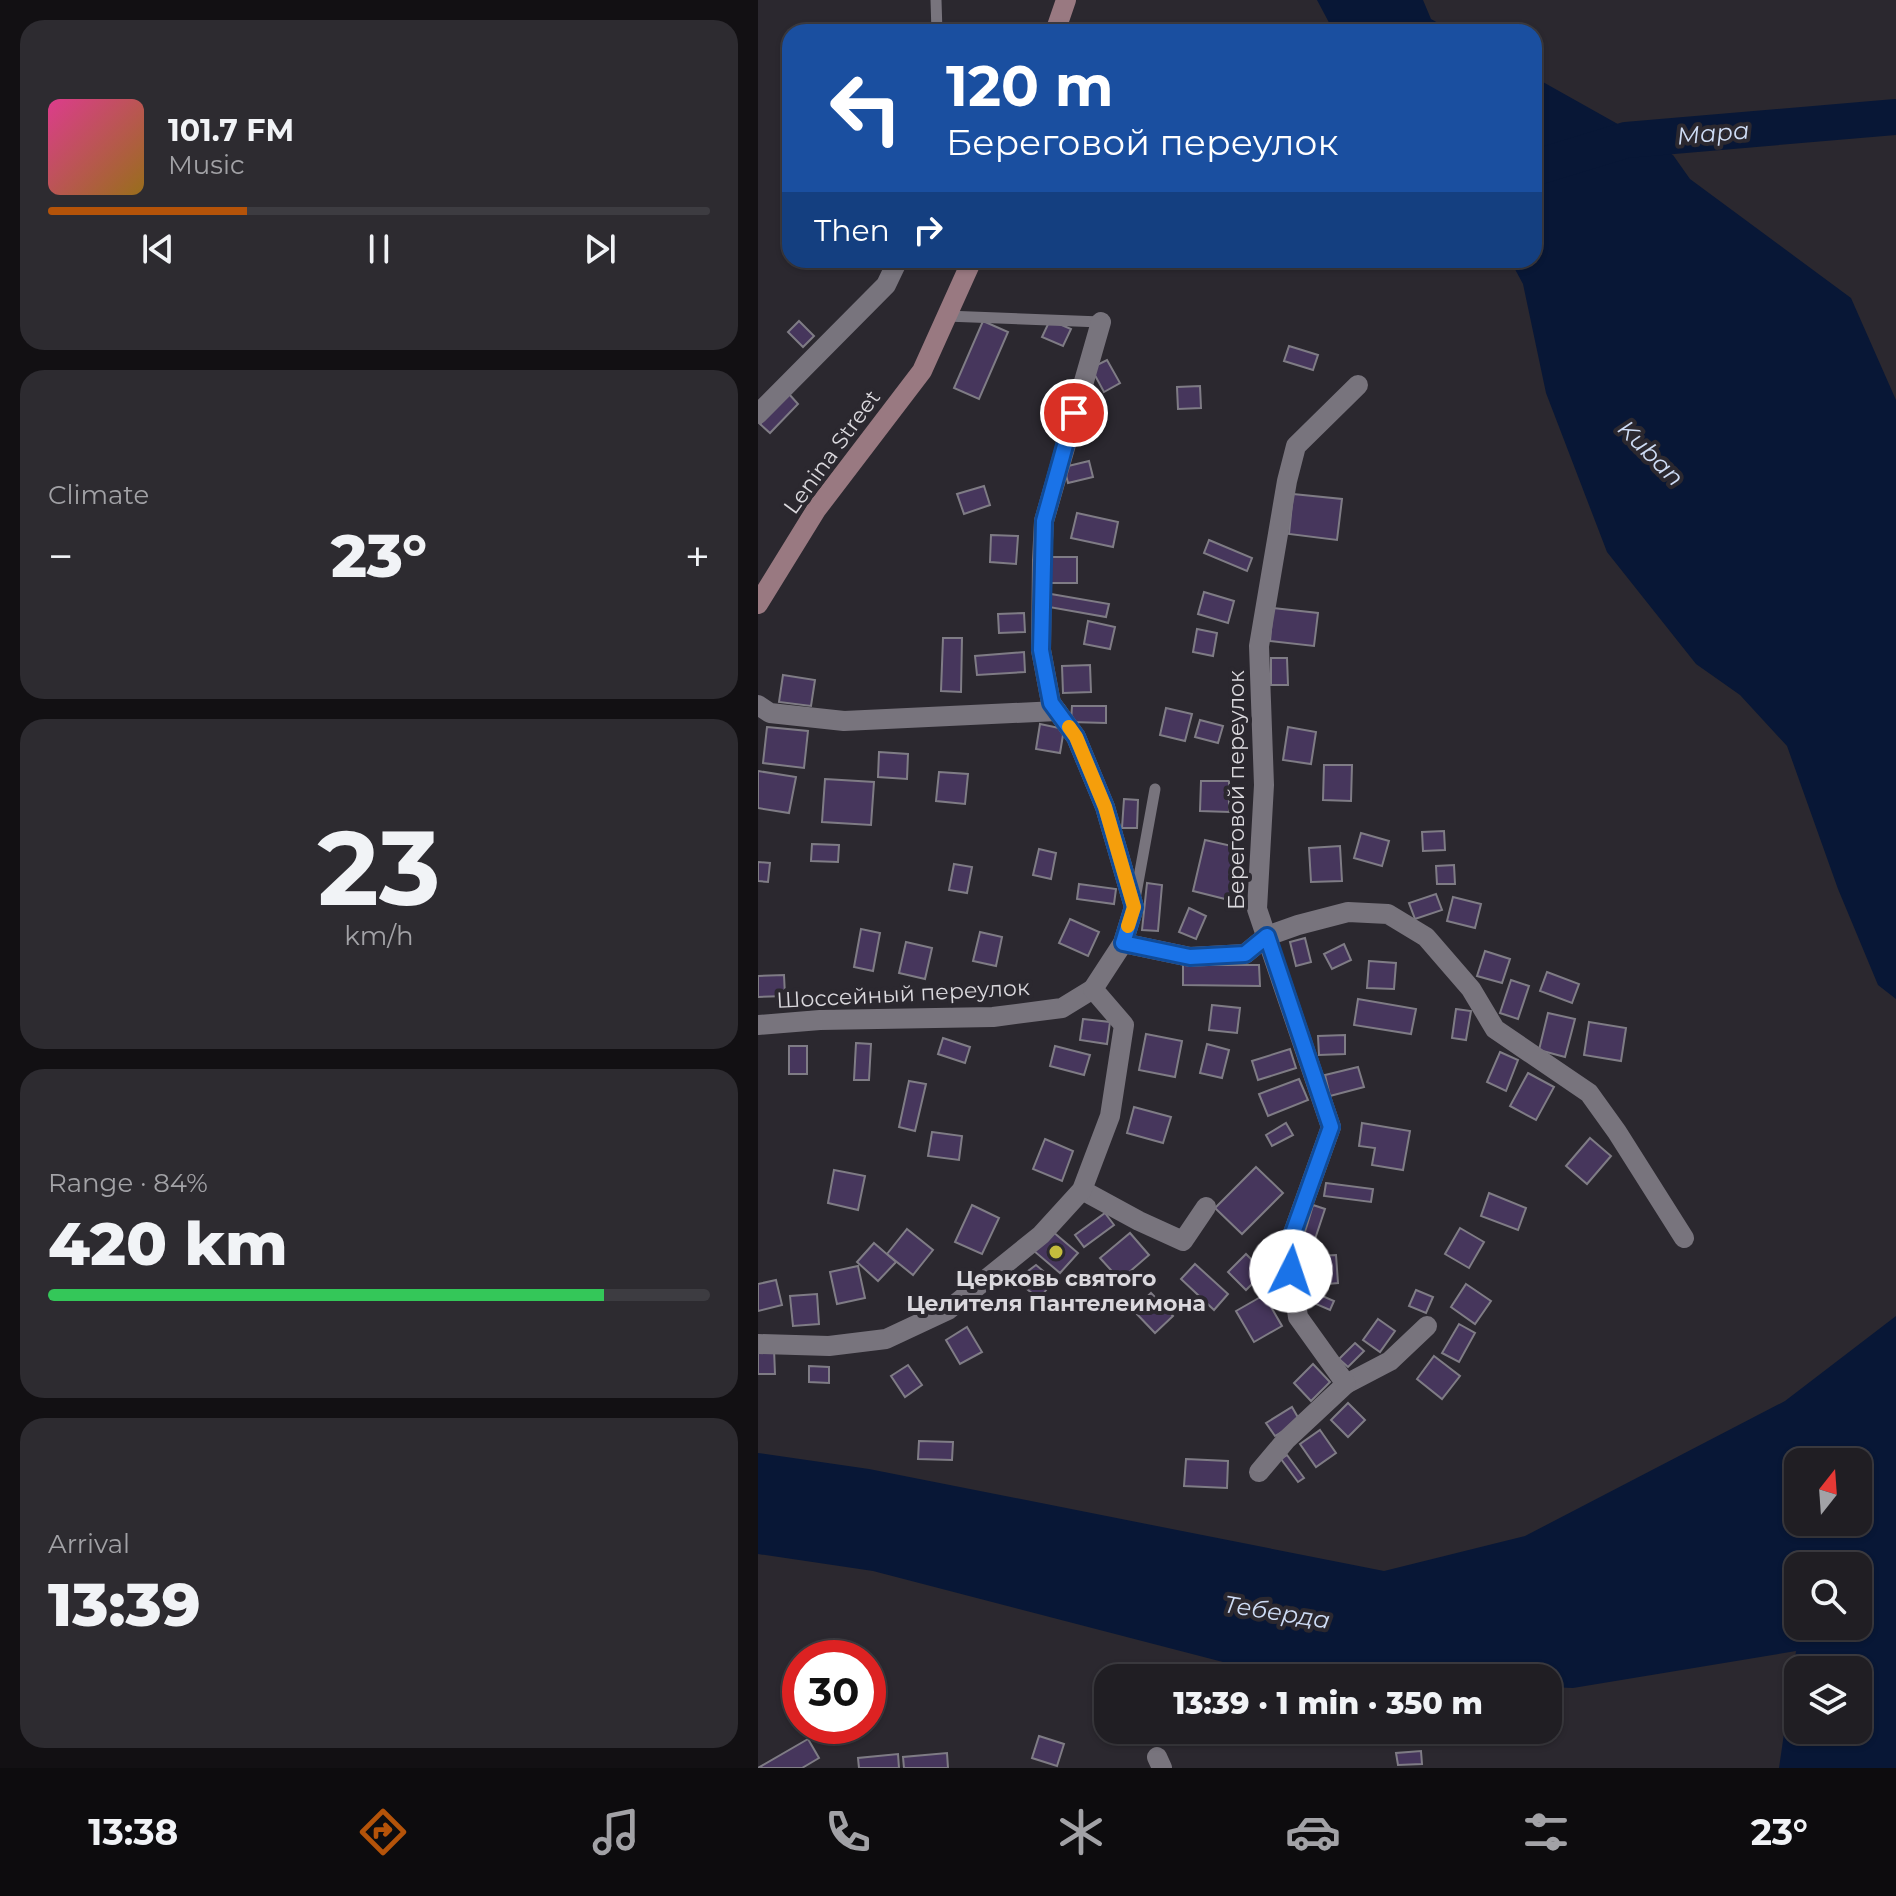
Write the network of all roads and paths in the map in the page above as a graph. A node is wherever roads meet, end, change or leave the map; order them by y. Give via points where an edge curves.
1 (936, 0) edge
2 (1066, 0) edge
3 (937, 24) edge
4 (1058, 24) edge
5 (894, 268) edge
6 (968, 268) edge
7 (946, 316) junction
8 (1101, 322) joint
9 (1358, 385) dead end
10 (758, 414) edge
11 (758, 604) edge
12 (758, 705) edge
13 (1057, 711) junction
14 (1155, 789) dead end
15 (1134, 907) junction
16 (1267, 936) junction
17 (1123, 943) junction
18 (1093, 989) junction
19 (758, 1025) edge
20 (1082, 1190) junction
21 (1206, 1207) dead end
22 (1684, 1238) dead end
23 (1427, 1326) dead end
24 (758, 1344) edge
25 (1346, 1384) junction
26 (1259, 1472) dead end

1 - 3 lane
2 - 4 main road
5 - 10 street via 886,285
6 - 7 main road, Lenina Street
7 - 8 lane
7 - 11 main road, Lenina Street via 922,371 816,510
8 - 13 street via 1044,521 1041,650
9 - 16 street, Береговой переулок via 1296,446 1259,646 1264,785 1257,909
12 - 13 street via 770,713 844,721
13 - 15 street via 1076,737 1105,807
14 - 15 lane
15 - 17 street
16 - 17 street, Береговой переулок via 1245,954 1190,957
16 - 22 street, Береговой переулок via 1348,912 1388,914 1426,937 1471,989 1495,1029 1589,1093
16 - 25 street, Береговой переулок via 1331,1127 1288,1247 1298,1317
17 - 18 street
18 - 19 street, Шоссейный переулок via 1062,1008 993,1017
18 - 20 street via 1124,1025 1110,1116
20 - 21 street via 1183,1241
20 - 24 street via 1041,1235 948,1310 886,1339 829,1346
23 - 25 street via 1390,1361
25 - 26 street

